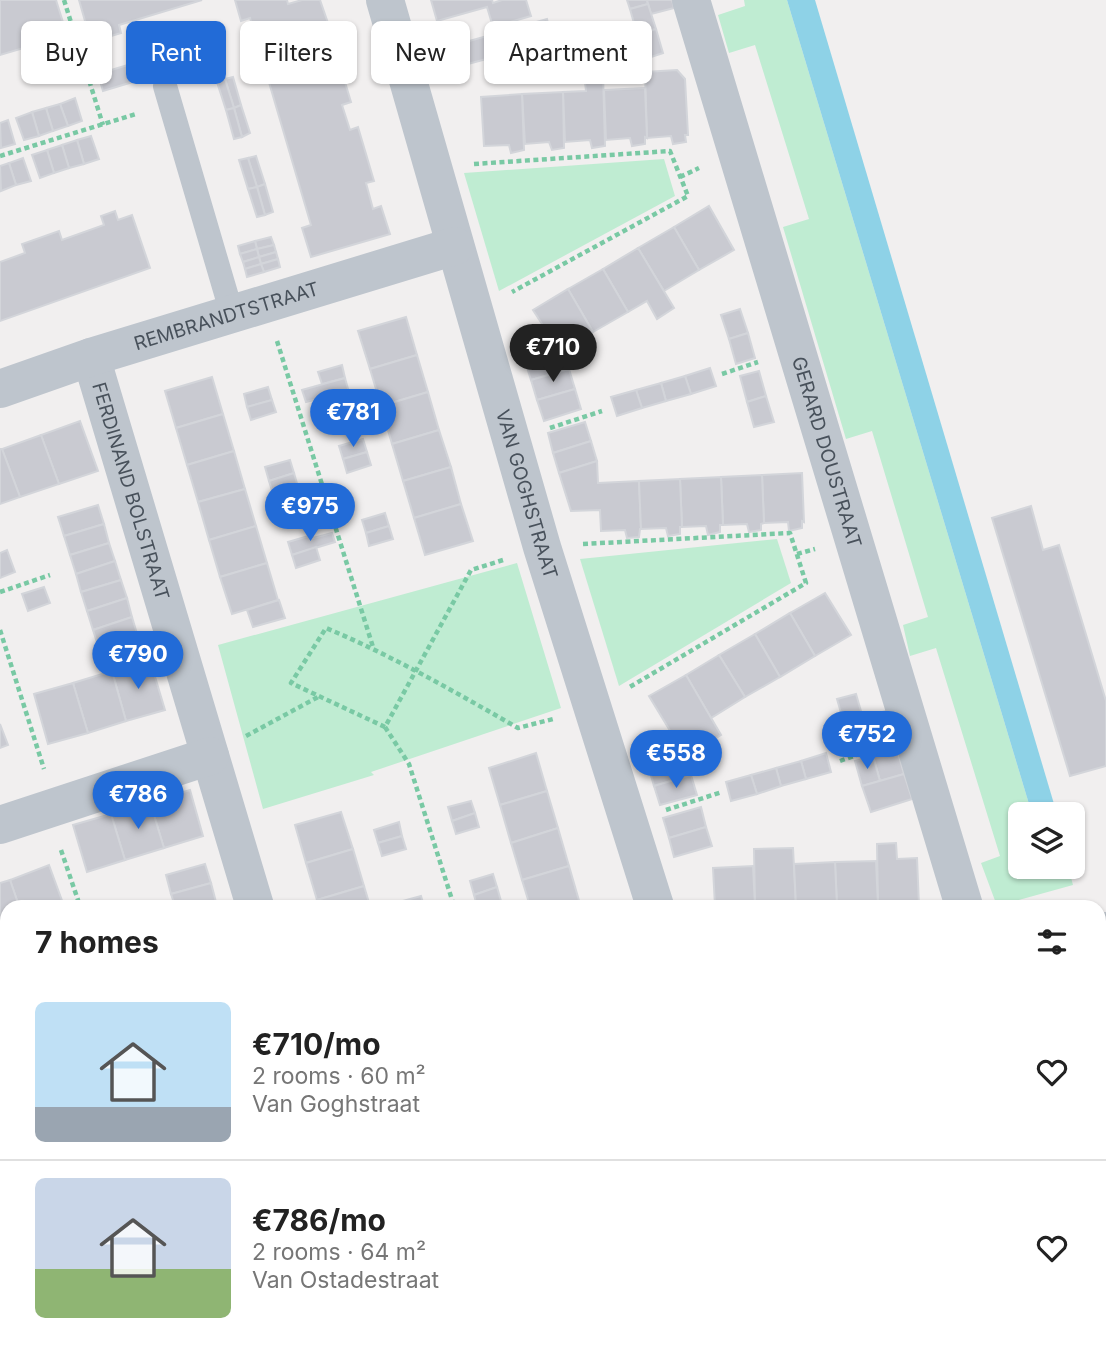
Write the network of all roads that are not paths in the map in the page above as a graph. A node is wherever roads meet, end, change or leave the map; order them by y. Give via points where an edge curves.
1 (385, 0) edge
2 (691, 0) edge
3 (168, 94) road end
4 (455, 246) junction
5 (249, 309) junction
6 (91, 357) junction
7 (0, 389) edge
8 (209, 755) junction
9 (0, 825) edge
10 (253, 900) edge
11 (653, 900) edge
12 (962, 900) edge

1 - 4 street, VAN GOGHSTRAAT
2 - 12 street, GERARD DOUSTRAAT
3 - 5 lane
4 - 5 street, REMBRANDTSTRAAT
4 - 11 street, VAN GOGHSTRAAT via 542,547
5 - 6 street, REMBRANDTSTRAAT
6 - 7 street, REMBRANDTSTRAAT
6 - 8 street, FERDINAND BOLSTRAAT
8 - 9 street
8 - 10 street, FERDINAND BOLSTRAAT

